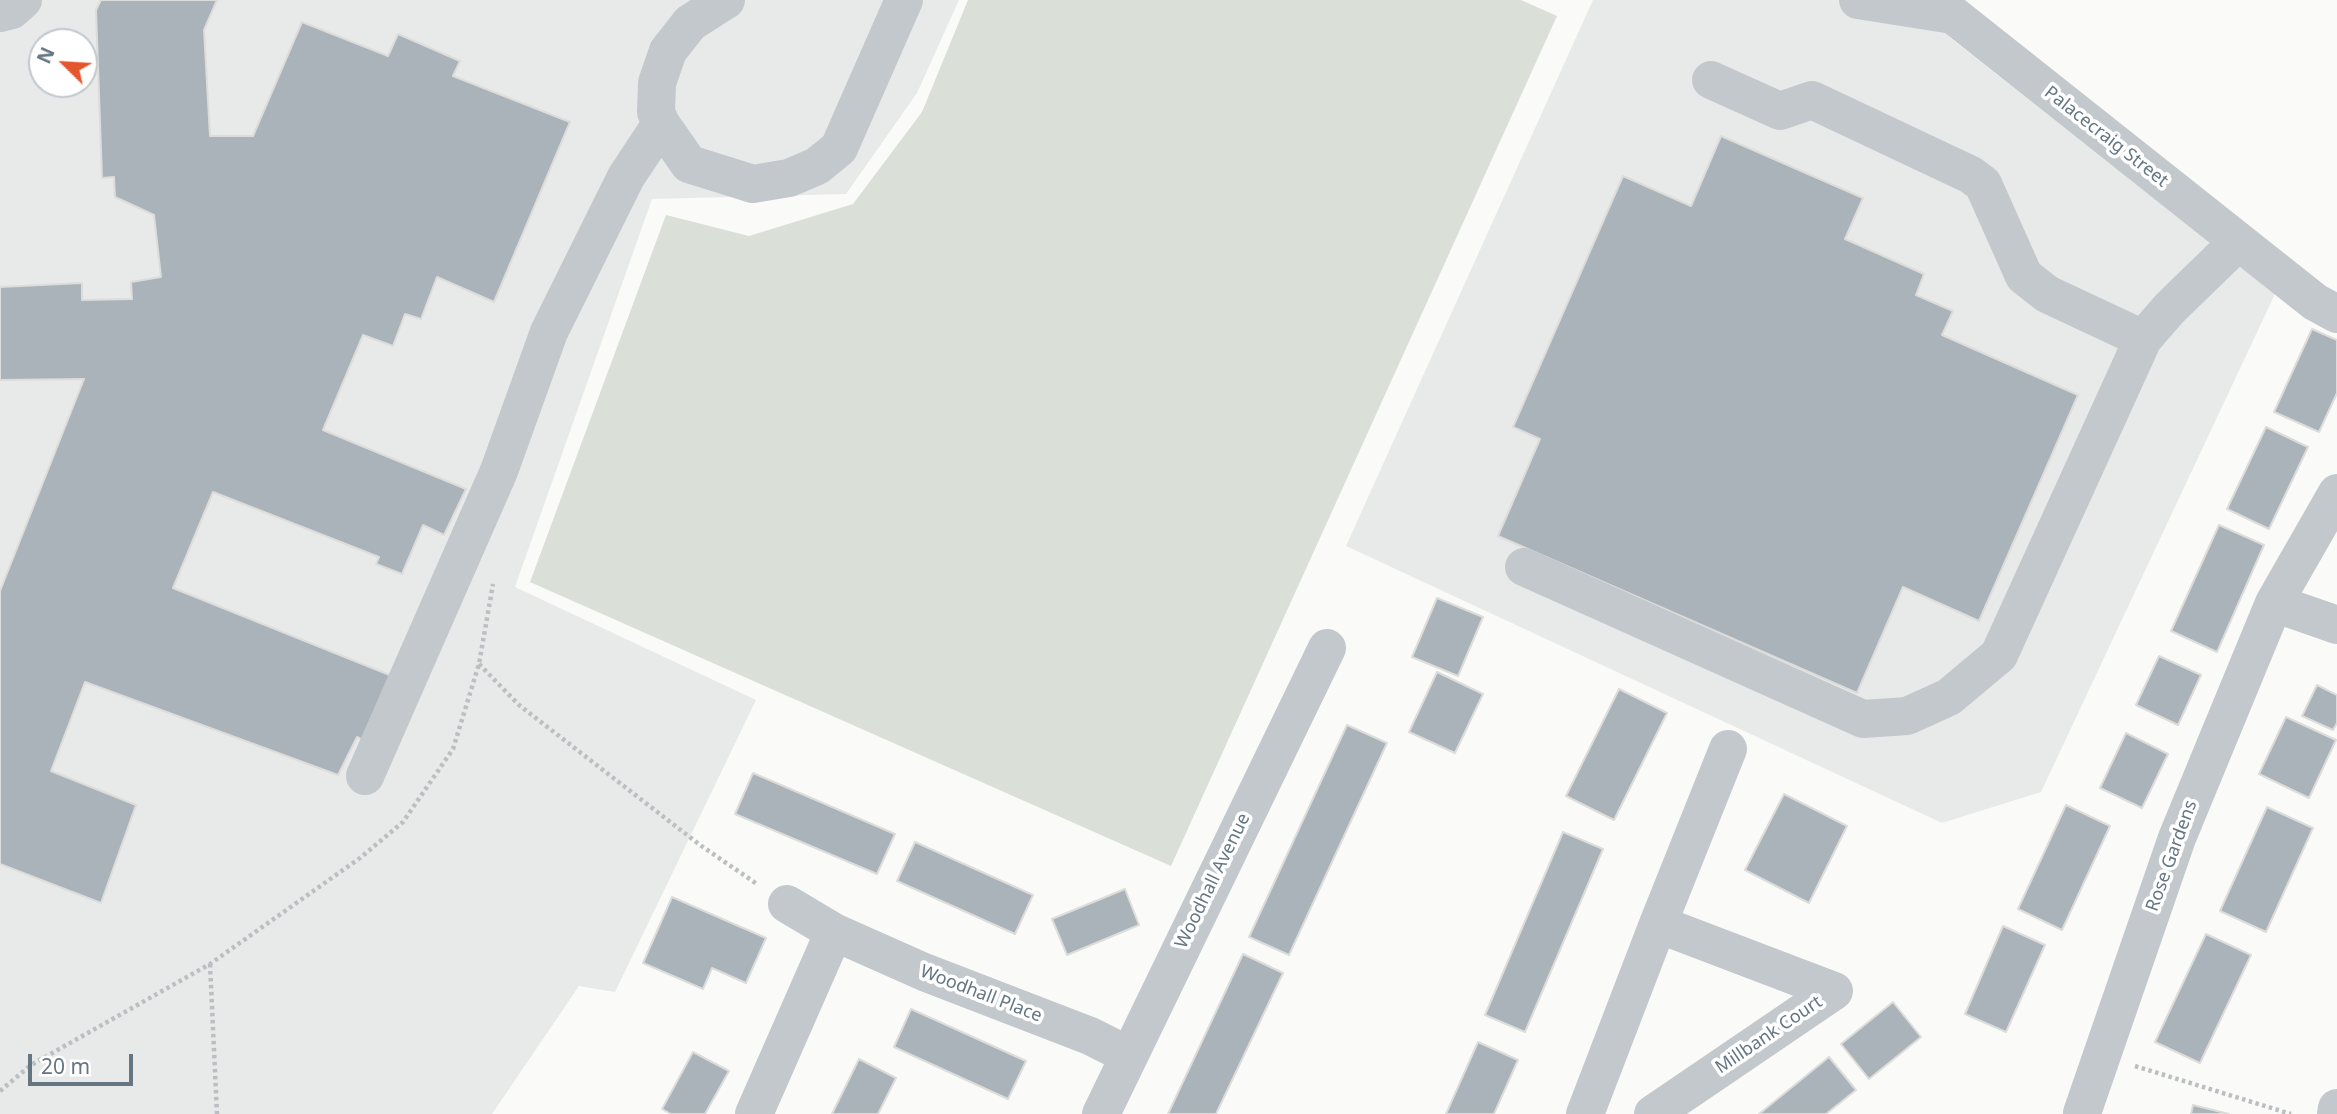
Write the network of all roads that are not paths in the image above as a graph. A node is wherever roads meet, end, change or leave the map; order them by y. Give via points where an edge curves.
1 (23, 0) edge
2 (726, 0) edge
3 (904, 0) edge
4 (1858, 0) edge
5 (1934, 6) edge
6 (0, 13) edge
7 (1711, 80) dead end
8 (662, 124) junction
9 (2238, 242) junction
10 (2337, 313) edge
11 (2143, 339) junction
12 (2337, 493) edge
13 (1524, 567) dead end
14 (2274, 603) junction
15 (2337, 625) edge
16 (1327, 648) dead end
17 (1728, 749) dead end
18 (365, 776) dead end
19 (787, 904) road end
20 (1658, 924) junction
21 (834, 932) junction
22 (1128, 1055) junction
23 (2337, 1108) edge
24 (2082, 1113) edge
25 (754, 1114) edge
26 (1101, 1114) edge
27 (1585, 1114) edge
28 (1653, 1114) edge
29 (2336, 1114) edge

1 - 6 street
2 - 8 street via 690,23 668,51 657,83 656,112
3 - 8 street via 839,148 817,166 789,178 752,184 689,164
4 - 5 street, Palacecraig Street
5 - 9 street, Palacecraig Street via 1952,15
7 - 11 street via 1780,110 1812,100 1971,175 1983,184 2024,276 2047,294
8 - 18 street via 626,177 549,332 499,471
9 - 10 street, Palacecraig Street via 2315,302
9 - 11 street
11 - 13 street via 1999,655 1949,697 1907,716 1863,719
12 - 14 street, Rose Gardens
14 - 15 street
14 - 24 street, Rose Gardens via 2177,838
16 - 22 street, Woodhall Avenue
17 - 20 street
19 - 21 street, Woodhall Place
20 - 27 street
20 - 28 street, Millbank Court via 1834,991
21 - 22 street, Woodhall Place
21 - 25 street
22 - 26 street, Woodhall Avenue
23 - 29 street

